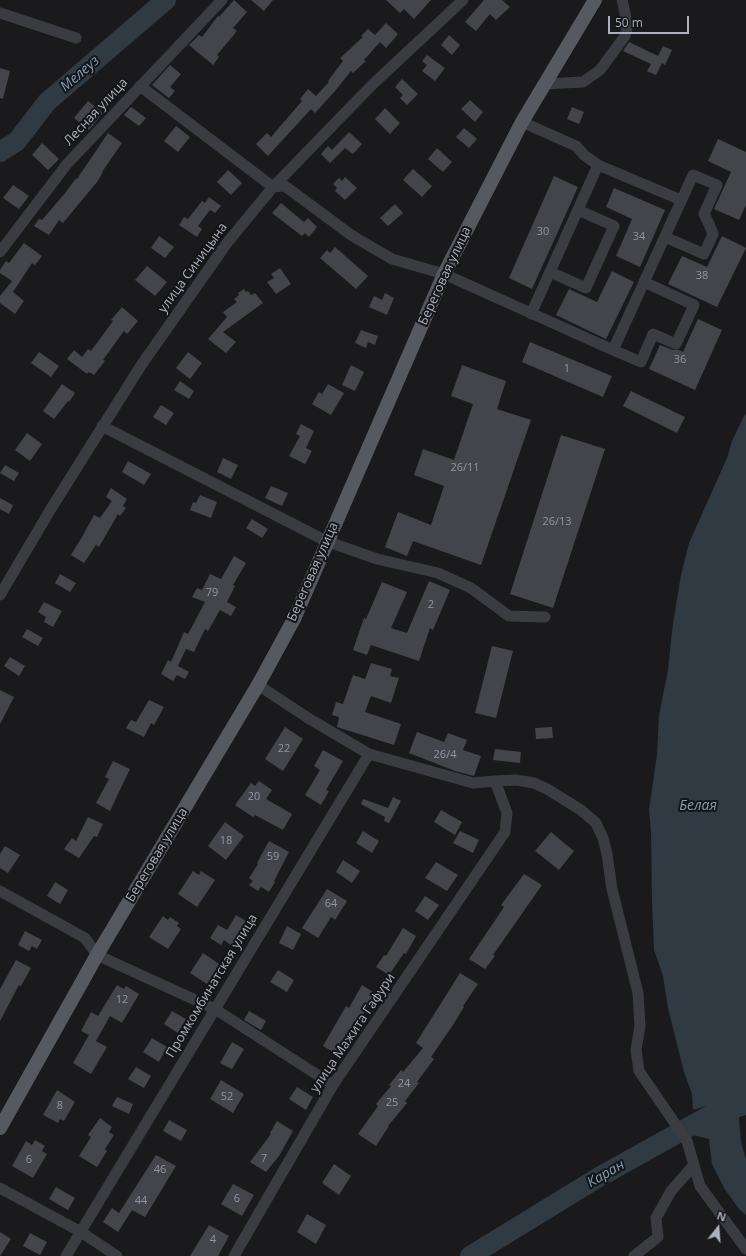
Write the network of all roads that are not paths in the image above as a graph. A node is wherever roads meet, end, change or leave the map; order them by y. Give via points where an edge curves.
1 (222, 0) edge
2 (463, 0) edge
3 (595, 0) edge
4 (622, 0) edge
5 (0, 13) edge
6 (76, 38) dead end
7 (544, 84) junction
8 (140, 86) junction
9 (522, 122) junction
10 (598, 164) junction
11 (273, 187) junction
12 (681, 200) junction
13 (578, 210) junction
14 (665, 237) junction
15 (0, 252) edge
16 (550, 272) junction
17 (444, 274) junction
18 (644, 282) junction
19 (531, 314) junction
20 (613, 350) junction
21 (102, 426) junction
22 (326, 541) junction
23 (0, 595) edge
24 (545, 617) dead end
25 (258, 686) junction
26 (369, 754) junction
27 (495, 781) junction
28 (0, 892) edge
29 (97, 955) junction
30 (214, 1008) junction
31 (333, 1085) junction
32 (0, 1128) edge
33 (694, 1165) junction
34 (0, 1188) edge
35 (81, 1232) junction
36 (746, 1248) edge
37 (66, 1256) edge
38 (117, 1256) edge
39 (234, 1256) edge
40 (634, 1256) edge

1 - 8 street, Лесная улица
2 - 11 street, улица Синицына via 372,86
3 - 7 main road, Береговая улица
4 - 7 street via 627,28 600,70 583,82
5 - 6 street
7 - 9 main road, Береговая улица
8 - 11 street
8 - 15 street, Лесная улица via 67,164
9 - 10 street via 576,146
9 - 17 main road, Береговая улица
10 - 12 street
10 - 13 street
11 - 17 street via 285,186 351,235 392,259
11 - 21 street, улица Синицына via 223,249
12 - 14 street
12 - 14 street via 692,175 717,185 704,214 713,234 704,254
13 - 16 street
13 - 16 street via 614,226 611,233 586,288
14 - 18 street
16 - 19 street
17 - 19 street
17 - 22 main road, Береговая улица
18 - 20 street
18 - 20 street via 694,305 676,344 653,334 641,362
19 - 20 street
21 - 22 street
21 - 23 street, улица Синицына
22 - 24 street via 377,559 438,573 471,588 509,616
22 - 25 main road, Береговая улица via 294,619
25 - 26 street
25 - 29 main road, Береговая улица
26 - 27 street via 473,783
26 - 30 street, Промкомбинатская улица
27 - 31 street, улица Мажита Гафури via 507,813 505,832
27 - 33 street via 516,780 534,783 581,810 596,823 604,838 612,889 638,993 640,1026 636,1050 639,1071 687,1141
28 - 29 street via 85,938
29 - 30 street
29 - 32 main road, Береговая улица
30 - 31 street
30 - 35 street, Промкомбинатская улица
31 - 39 street, улица Мажита Гафури
33 - 36 street via 700,1186
33 - 40 street via 671,1191 656,1218 658,1237
34 - 35 street
35 - 37 street, Промкомбинатская улица
35 - 38 street

